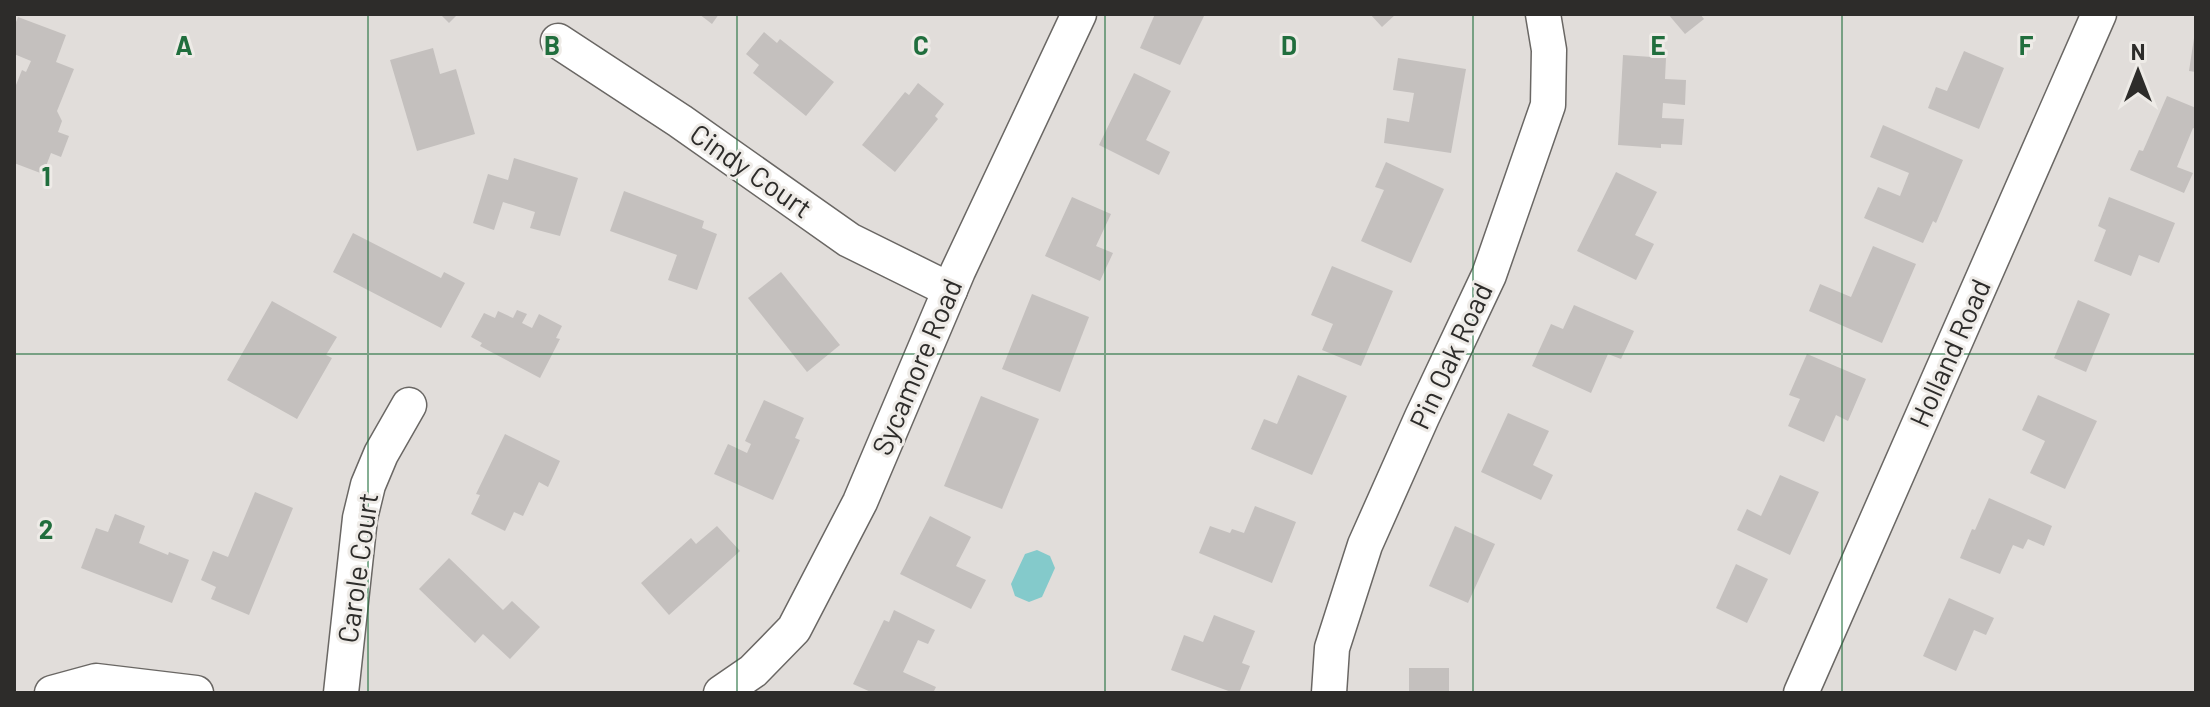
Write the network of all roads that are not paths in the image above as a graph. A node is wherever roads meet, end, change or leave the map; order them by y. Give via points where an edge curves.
1 (1079, 14) edge
2 (1543, 14) edge
3 (2099, 14) edge
4 (558, 41) dead end
5 (950, 290) junction
6 (409, 405) dead end
7 (52, 693) edge
8 (196, 693) edge
9 (341, 693) edge
10 (721, 693) edge
11 (1329, 693) edge
12 (1801, 693) edge

1 - 5 street, Sycamore Road
2 - 11 street, Pin Oak Road via 1549,50 1548,105 1489,275 1365,545 1332,648
3 - 12 street, Holland Road
4 - 5 street, Cindy Court via 849,240
5 - 10 street, Sycamore Road via 860,502 794,629 753,671
6 - 9 street, Carole Court via 381,454 360,518
7 - 8 street via 96,681

